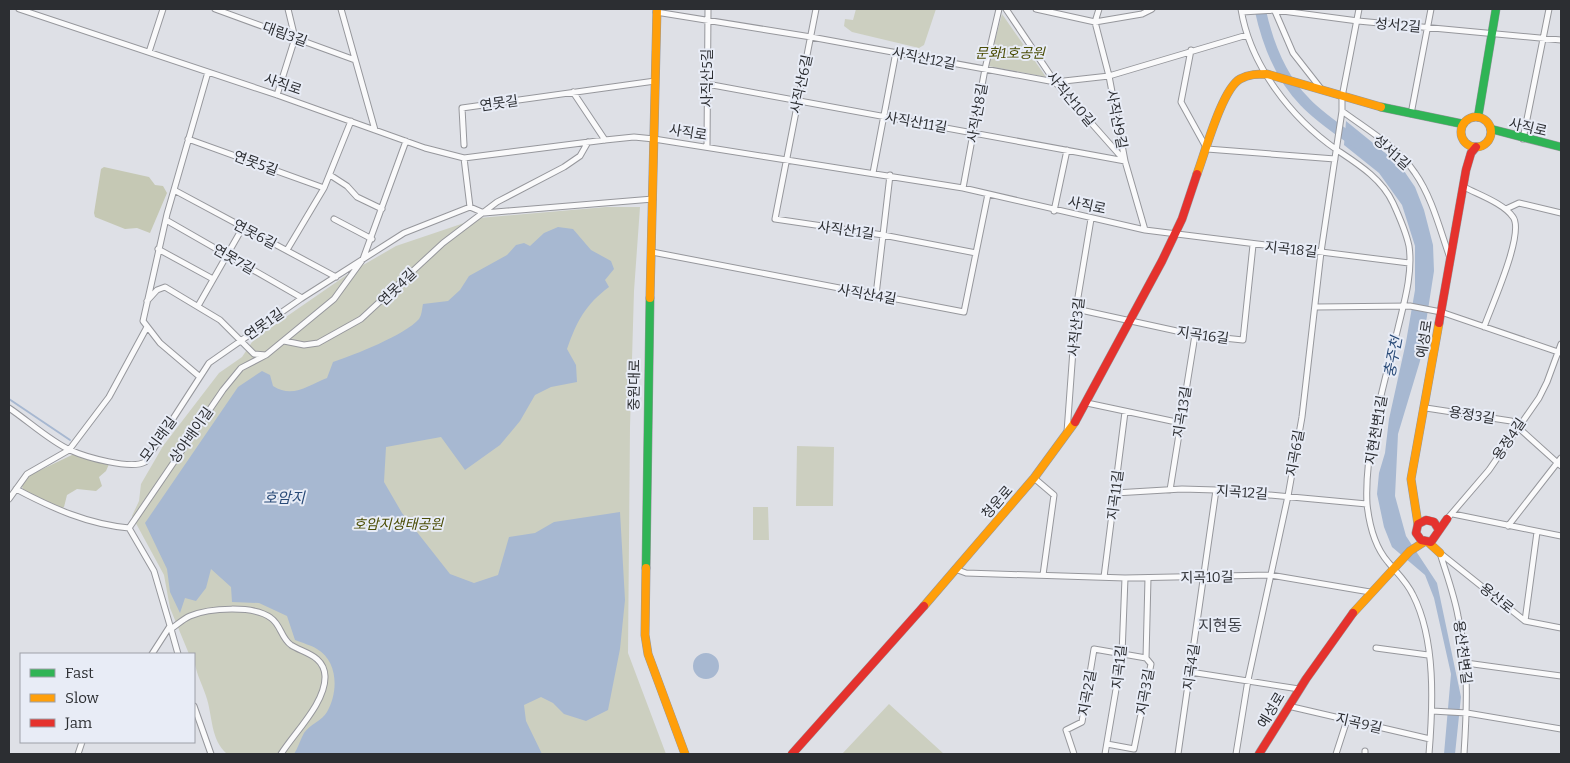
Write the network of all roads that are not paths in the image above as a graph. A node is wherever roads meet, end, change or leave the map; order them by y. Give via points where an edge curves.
1 (19, 9) edge
2 (44, 9) edge
3 (163, 9) edge
4 (215, 9) edge
5 (288, 9) edge
6 (341, 9) edge
7 (708, 9) edge
8 (816, 9) edge
9 (999, 9) edge
10 (1006, 9) edge
11 (1036, 9) edge
12 (1099, 9) edge
13 (1152, 9) edge
14 (1274, 9) edge
15 (1359, 9) edge
16 (1431, 9) edge
17 (1496, 9) edge
18 (1549, 9) edge
19 (656, 10) edge
20 (1242, 11) edge
21 (42, 16) junction
22 (708, 19) junction
23 (1358, 21) junction
24 (1095, 22) junction
25 (1428, 27) junction
26 (1492, 34) junction
27 (1247, 35) junction
28 (811, 37) junction
29 (295, 38) junction
30 (1542, 38) junction
31 (1561, 40) edge
32 (1191, 50) junction
33 (149, 52) junction
34 (896, 52) junction
35 (355, 60) junction
36 (985, 69) junction
37 (208, 72) junction
38 (1267, 74) junction
39 (1109, 76) junction
40 (655, 81) junction
41 (1055, 82) junction
42 (707, 84) junction
43 (1323, 91) junction
44 (572, 92) junction
45 (277, 95) junction
46 (1342, 97) junction
47 (798, 100) junction
48 (1342, 111) junction
49 (1411, 114) junction
50 (884, 116) junction
51 (1478, 117) junction
52 (350, 121) junction
53 (1463, 124) junction
54 (375, 130) junction
55 (973, 132) junction
56 (1490, 133) junction
57 (188, 139) junction
58 (654, 139) junction
59 (1523, 139) junction
60 (605, 140) junction
61 (406, 141) junction
62 (588, 142) junction
63 (1466, 143) junction
64 (464, 145) dead end
65 (1476, 147) junction
66 (1561, 147) edge
67 (707, 148) junction
68 (1207, 149) junction
69 (1067, 150) junction
70 (1336, 150) junction
71 (1561, 152) edge
72 (464, 158) junction
73 (786, 159) junction
74 (1335, 159) junction
75 (1125, 161) junction
76 (1466, 170) junction
77 (874, 173) junction
78 (330, 175) junction
79 (890, 175) junction
80 (1464, 187) junction
81 (324, 188) junction
82 (963, 188) junction
83 (174, 190) junction
84 (988, 194) junction
85 (653, 199) junction
86 (470, 207) junction
87 (1506, 209) junction
88 (382, 210) junction
89 (1054, 211) junction
90 (484, 213) junction
91 (1561, 213) edge
92 (334, 219) dead end
93 (1091, 219) junction
94 (166, 220) junction
95 (243, 227) junction
96 (1145, 230) junction
97 (1174, 234) junction
98 (883, 235) junction
99 (372, 239) junction
100 (1253, 245) junction
101 (158, 249) junction
102 (287, 250) junction
103 (652, 252) junction
104 (1321, 252) junction
105 (976, 253) junction
106 (227, 256) junction
107 (1450, 258) junction
108 (363, 259) junction
109 (1409, 263) junction
110 (336, 278) junction
111 (213, 279) junction
112 (876, 295) junction
113 (302, 298) junction
114 (147, 301) junction
115 (198, 306) junction
116 (1316, 307) junction
117 (1403, 307) junction
118 (1076, 309) junction
119 (1441, 312) junction
120 (1129, 322) junction
121 (147, 327) junction
122 (1484, 327) junction
123 (1195, 336) junction
124 (241, 341) junction
125 (284, 341) junction
126 (1561, 344) edge
127 (1560, 352) edge
128 (266, 355) junction
129 (200, 377) junction
130 (1087, 403) junction
131 (9, 408) edge
132 (1426, 408) junction
133 (1125, 412) junction
134 (1181, 423) junction
135 (1517, 428) junction
136 (1066, 436) junction
137 (69, 450) junction
138 (1560, 462) edge
139 (1034, 478) junction
140 (16, 488) junction
141 (1170, 490) junction
142 (1216, 490) junction
143 (1116, 493) junction
144 (1288, 496) junction
145 (9, 499) edge
146 (1368, 504) junction
147 (1418, 512) junction
148 (1450, 516) junction
149 (1418, 524) junction
150 (1434, 524) junction
151 (1508, 526) junction
152 (129, 528) junction
153 (1537, 532) junction
154 (1561, 536) edge
155 (1436, 538) junction
156 (1421, 542) junction
157 (1440, 552) junction
158 (1396, 565) junction
159 (955, 569) junction
160 (1043, 575) junction
161 (1270, 575) junction
162 (1104, 577) junction
163 (1125, 578) junction
164 (1148, 578) junction
165 (1204, 578) junction
166 (1370, 592) junction
167 (1525, 621) junction
168 (171, 627) junction
169 (1561, 628) edge
170 (1376, 648) dead end
171 (153, 653) edge
172 (178, 653) edge
173 (1122, 654) junction
174 (1428, 655) junction
175 (1146, 658) junction
176 (1466, 663) junction
177 (1190, 672) junction
178 (1561, 676) edge
179 (1248, 680) junction
180 (1299, 689) junction
181 (1288, 706) junction
182 (195, 709) edge
183 (1432, 711) junction
184 (1467, 713) junction
185 (1347, 720) junction
186 (1561, 729) edge
187 (1430, 739) junction
188 (1107, 744) junction
189 (211, 754) edge
190 (281, 754) edge
191 (685, 754) edge
192 (792, 754) edge
193 (1074, 754) edge
194 (1105, 754) edge
195 (1178, 754) edge
196 (1236, 754) edge
197 (1259, 754) edge
198 (1336, 754) edge
199 (1429, 754) edge
200 (1464, 754) edge

1 - 21 street, 사직로
2 - 21 street
3 - 33 street
4 - 29 street, 대림3길
5 - 29 street
6 - 35 street
7 - 22 street, 사직산5길
8 - 28 street, 사직산6길
9 - 36 street, 사직산8길
10 - 41 street, 사직산10길
11 - 24 street
12 - 24 street
13 - 24 street via 1142,14
14 - 20 street, 성서2길
14 - 23 street, 성서2길
14 - 43 street via 1293,53
15 - 23 street, 지곡6길
16 - 25 street
17 - 26 street
18 - 30 street
19 - 22 street, 사직산12길
19 - 40 street, 중원대로
20 - 27 street, 지현천변1길
21 - 33 street, 사직로
22 - 28 street, 사직산12길
22 - 42 street, 사직산5길
23 - 25 street, 성서2길
23 - 46 street, 지곡6길
24 - 39 street, 사직산9길
25 - 26 street, 성서2길
25 - 49 street
26 - 30 street, 성서2길
26 - 51 street
27 - 32 street, 사직산12길
27 - 38 street, 지현천변1길
28 - 34 street, 사직산12길
28 - 47 street, 사직산6길
29 - 35 street, 대림3길
29 - 45 street
30 - 31 street, 성서2길
30 - 59 street
32 - 39 street, 사직산12길
32 - 68 street via 1181,102
33 - 37 street, 사직로
34 - 36 street, 사직산12길
34 - 50 street
35 - 54 street
36 - 41 street, 사직산12길
36 - 55 street, 사직산8길
37 - 45 street, 사직로
37 - 57 street
38 - 43 street
38 - 68 street via 1252,74 1238,79 1218,114
38 - 70 street, 지현천변1길 via 1286,103
39 - 41 street, 사직산12길
39 - 75 street, 사직산9길
40 - 44 street, 연못길
40 - 58 street, 중원대로
41 - 75 street, 사직산10길
42 - 47 street, 사직산11길
42 - 67 street, 사직산5길
43 - 46 street
44 - 60 street
44 - 64 street, 연못길 via 462,108
45 - 52 street, 사직로
46 - 48 street, 지곡6길
46 - 49 street
47 - 50 street, 사직산11길
47 - 73 street, 사직산6길
48 - 70 street, 지곡6길
48 - 107 street, 성서1길 via 1391,148 1415,172
49 - 53 street
50 - 55 street, 사직산11길
50 - 77 street
51 - 53 street
51 - 56 street via 1486,121
52 - 54 street, 사직로
52 - 78 street
53 - 63 street via 1461,132
54 - 61 street, 사직로
55 - 69 street, 사직산11길
55 - 82 street, 사직산8길
56 - 59 street, 사직로
56 - 65 street via 1486,143
56 - 71 street, 사직로
57 - 81 street, 연못5길
57 - 83 street
58 - 60 street, 사직로
58 - 67 street, 사직로
58 - 85 street, 중원대로
59 - 66 street, 사직로
60 - 62 street, 사직로
61 - 72 street, 사직로
61 - 88 street
62 - 72 street, 사직로
62 - 90 street, 연못4길 via 580,156 564,167 497,202
63 - 65 street
63 - 76 street
65 - 76 street
67 - 73 street, 사직로
68 - 74 street
68 - 97 street
69 - 75 street, 사직산11길
69 - 89 street
70 - 74 street, 지곡6길
70 - 109 street, 지현천변1길 via 1376,179 1392,201 1409,247
72 - 86 street
73 - 77 street, 사직로
73 - 98 street, 사직산1길 via 776,220
74 - 104 street, 지곡6길
75 - 96 street, 사직산9길
76 - 80 street, 예성로
77 - 79 street, 사직로
78 - 81 street
78 - 88 street via 357,197
79 - 82 street, 사직로
79 - 98 street
80 - 87 street
80 - 107 street, 예성로
81 - 102 street
82 - 84 street, 사직로
83 - 94 street
83 - 95 street, 연못6길
84 - 89 street, 사직로
84 - 105 street, 사직산4길
85 - 90 street
85 - 103 street, 중원대로
86 - 90 street
86 - 108 street, 연못1길 via 404,233
87 - 91 street via 1519,203
87 - 122 street via 1515,218 1517,232
88 - 99 street
89 - 93 street, 사직로
90 - 125 street, 연못4길 via 443,243 361,319 318,343 304,346
92 - 99 street
93 - 96 street, 사직로
93 - 118 street, 사직산3길
94 - 101 street
94 - 106 street, 연못7길
95 - 102 street, 연못6길
95 - 106 street
96 - 97 street, 사직로
97 - 100 street, 지곡18길
97 - 120 street, 청운로
98 - 105 street, 사직산1길
98 - 112 street
99 - 108 street
100 - 104 street, 지곡18길
100 - 123 street, 지곡16길 via 1243,340
101 - 111 street
101 - 114 street
102 - 110 street, 연못6길
103 - 112 street, 사직산4길
103 - 191 street, 중원대로 via 646,378 646,635 648,654
104 - 109 street, 지곡18길
104 - 116 street, 지곡6길
105 - 112 street, 사직산4길 via 964,312
106 - 111 street
106 - 113 street, 연못7길
107 - 119 street, 예성로
108 - 110 street, 연못1길
108 - 125 street via 334,299
109 - 117 street, 지현천변1길
110 - 113 street, 연못1길
111 - 115 street
113 - 124 street, 연못1길
114 - 115 street via 156,290 164,287
114 - 121 street via 143,321
115 - 124 street via 220,320
116 - 117 street
116 - 144 street, 지곡6길
117 - 119 street
117 - 146 street, 지현천변1길 via 1378,406 1369,464
118 - 120 street, 지곡16길
118 - 136 street, 사직산3길
119 - 122 street
119 - 132 street, 예성로
120 - 123 street, 지곡16길
120 - 130 street, 청운로
121 - 129 street via 160,343
121 - 137 street via 109,397
122 - 127 street
123 - 134 street, 지곡13길
124 - 128 street via 254,354
124 - 129 street, 연못1길 via 209,363
125 - 128 street
126 - 127 street, 용정4길
127 - 135 street, 용정4길 via 1547,382
128 - 152 street, 상아배이길 via 241,368 223,390
129 - 137 street, 모시래길 via 145,462 139,466
130 - 133 street
130 - 136 street, 청운로
131 - 137 street, 모시래길
132 - 135 street, 용정3길 via 1511,421
132 - 147 street, 예성로 via 1411,479
133 - 134 street
133 - 143 street, 지곡11길
134 - 141 street, 지곡13길
135 - 138 street, 용정3길
135 - 148 street, 용정4길 via 1489,470
136 - 139 street, 청운로
137 - 140 street via 26,474
138 - 151 street
139 - 159 street, 청운로
139 - 160 street via 1054,495
140 - 145 street
140 - 152 street via 72,516
141 - 142 street, 지곡12길
141 - 143 street, 지곡12길
142 - 144 street, 지곡12길
142 - 165 street, 지곡4길
143 - 162 street, 지곡11길
144 - 146 street, 지곡12길
144 - 161 street, 지곡6길
146 - 158 street, 지현천변1길 via 1375,538 1386,560
147 - 149 street, 예성로
147 - 150 street
148 - 150 street
148 - 151 street
149 - 150 street
149 - 156 street, 예성로 via 1416,531
150 - 155 street
151 - 153 street
152 - 168 street via 154,570
153 - 154 street
153 - 167 street
155 - 156 street
155 - 157 street
156 - 157 street
156 - 158 street, 예성로
157 - 167 street, 용산로
157 - 176 street, 용산천변길 via 1458,616
158 - 166 street, 예성로
158 - 174 street, 지현천변1길 via 1414,595 1425,629
159 - 160 street, 지곡10길 via 966,573
159 - 192 street, 청운로
160 - 162 street, 지곡10길
161 - 165 street, 지곡10길
161 - 166 street, 지곡10길
161 - 179 street, 지곡6길
162 - 163 street, 지곡10길
163 - 164 street, 지곡10길
163 - 173 street, 지곡1길
164 - 165 street, 지곡10길
164 - 175 street, 지곡3길
165 - 177 street, 지곡4길
166 - 180 street, 예성로 via 1338,630
167 - 169 street, 용산로
168 - 171 street
168 - 172 street
168 - 190 street via 189,616 224,610 256,611 272,618 283,639 307,651 318,661 325,676 322,695
170 - 174 street
173 - 175 street
173 - 188 street, 지곡1길
173 - 193 street, 지곡2길 via 1094,649 1082,722 1066,730
174 - 183 street, 지현천변1길
175 - 188 street, 지곡3길 via 1151,664 1134,749
176 - 178 street
176 - 184 street, 용산천변길
177 - 179 street
177 - 195 street, 지곡4길
179 - 180 street
179 - 196 street, 지곡6길
180 - 181 street, 예성로
181 - 185 street, 지곡9길
181 - 197 street, 예성로
182 - 189 street
183 - 184 street
183 - 187 street, 지현천변1길
184 - 186 street
184 - 200 street, 용산천변길
185 - 187 street, 지곡9길
185 - 198 street
187 - 199 street, 지현천변1길
188 - 194 street, 지곡1길

